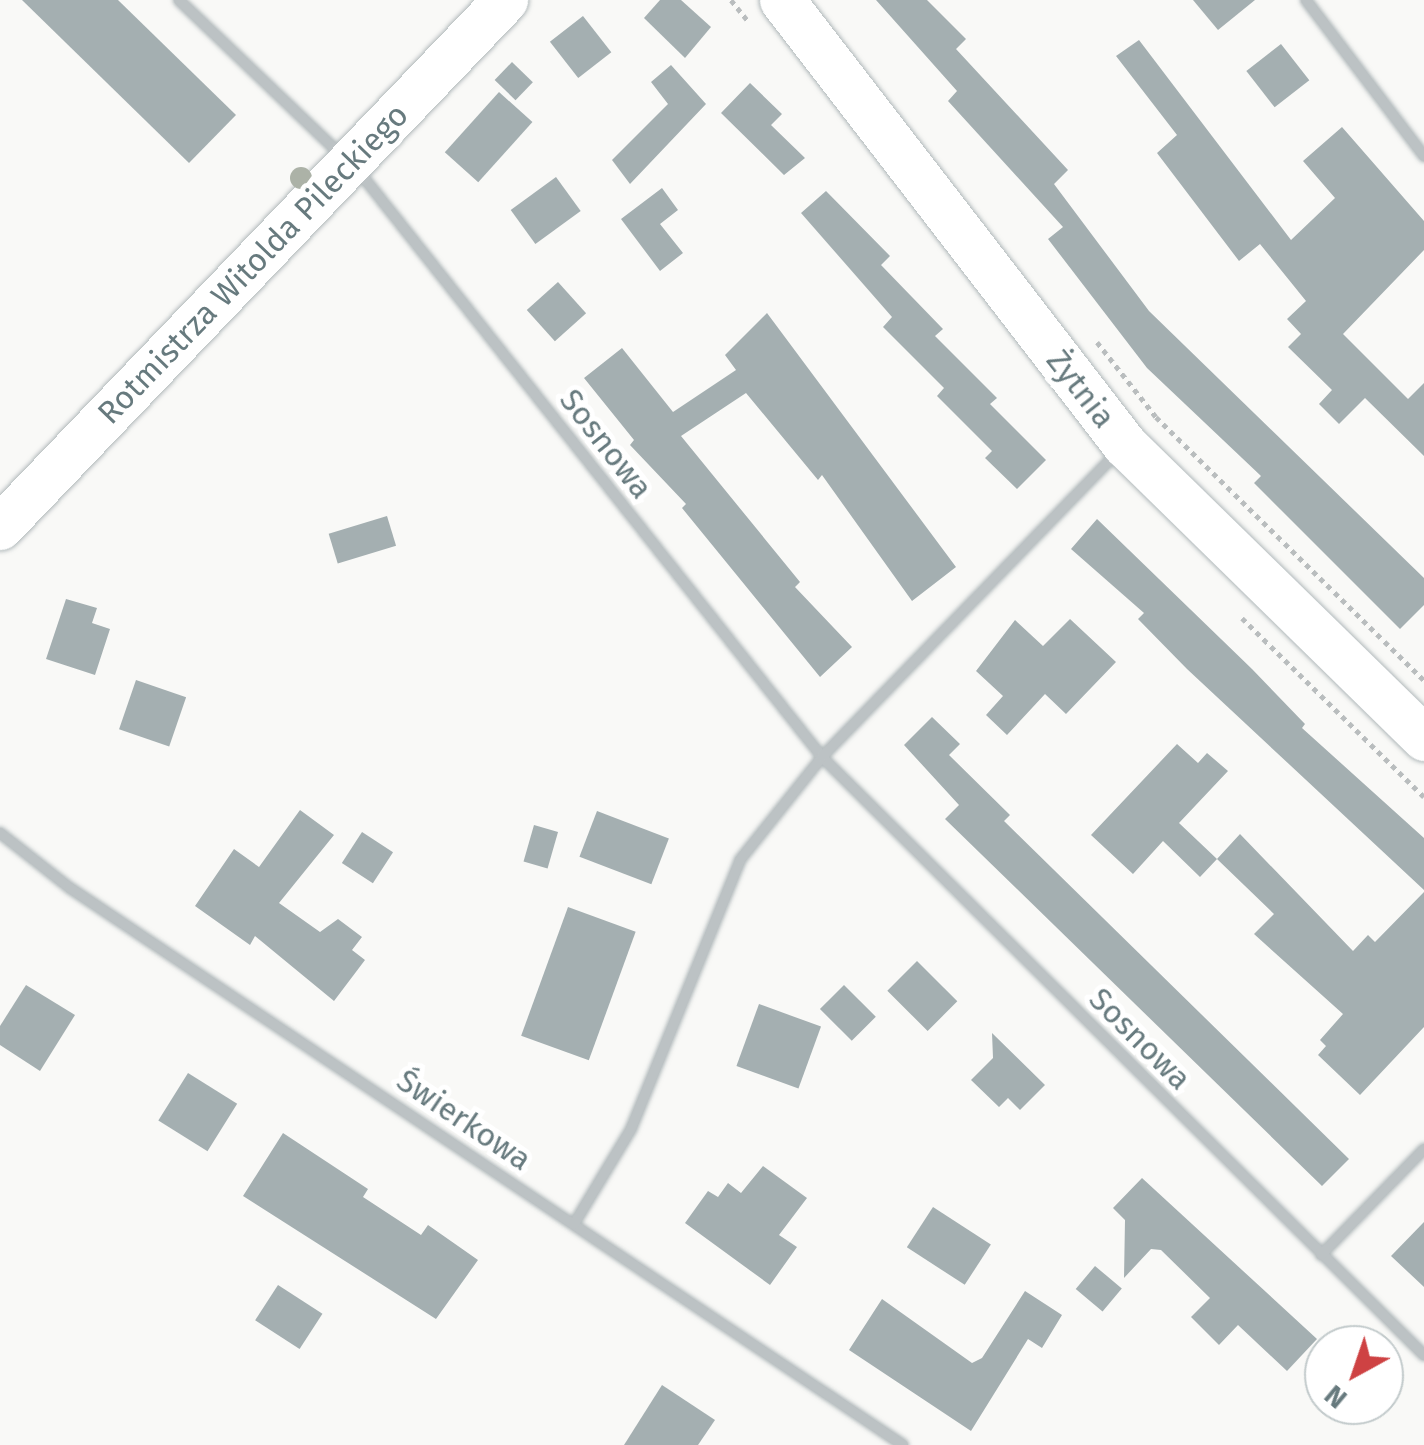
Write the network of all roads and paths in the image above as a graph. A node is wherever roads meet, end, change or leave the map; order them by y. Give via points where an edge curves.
1 (179, 0) edge
2 (505, 0) edge
3 (782, 0) edge
4 (1306, 0) edge
5 (1424, 156) edge
6 (351, 162) junction
7 (1096, 340) dead end
8 (1124, 446) junction
9 (0, 527) edge
10 (1424, 680) edge
11 (1424, 738) edge
12 (822, 757) junction
13 (0, 833) edge
14 (1424, 1150) edge
15 (574, 1224) junction
16 (1321, 1255) junction
17 (1424, 1355) edge
18 (903, 1445) edge

1 - 6 street, Sosnowa
2 - 6 street, Rotmistrza Witolda Pileckiego
3 - 8 street, Żytnia
4 - 5 street
6 - 9 street, Rotmistrza Witolda Pileckiego
6 - 12 street, Sosnowa
7 - 10 path via 1156,417
8 - 11 street, Żytnia
8 - 12 street
12 - 15 street via 740,860 631,1129
12 - 16 street, Sosnowa
13 - 15 street, Świerkowa via 70,888
14 - 16 street
15 - 18 street, Świerkowa
16 - 17 street, Sosnowa

